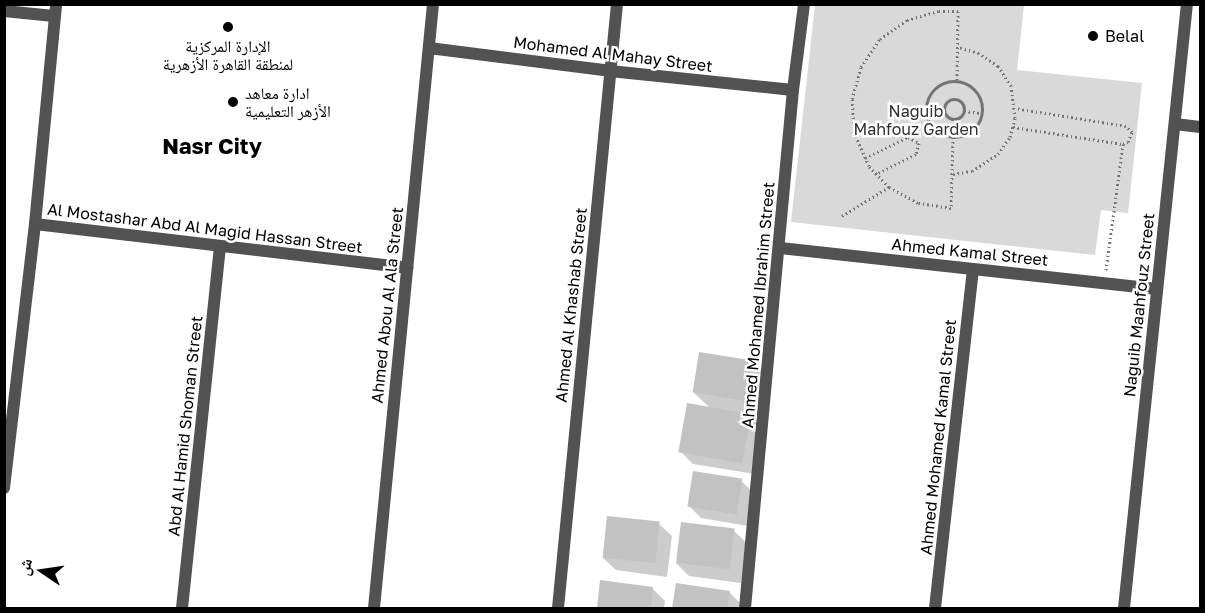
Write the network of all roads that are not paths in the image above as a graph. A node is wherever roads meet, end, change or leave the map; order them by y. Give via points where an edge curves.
1 (434, 4) edge
2 (617, 4) edge
3 (804, 4) edge
4 (1187, 4) edge
5 (55, 10) edge
6 (4, 11) edge
7 (429, 48) junction
8 (610, 72) junction
9 (793, 90) junction
10 (1175, 124) junction
11 (1200, 127) edge
12 (35, 224) junction
13 (220, 246) junction
14 (780, 248) junction
15 (407, 268) junction
16 (974, 270) junction
17 (1157, 289) junction
18 (4, 488) edge
19 (182, 609) edge
20 (374, 609) edge
21 (558, 609) edge
22 (745, 609) edge
23 (935, 609) edge
24 (1124, 609) edge

1 - 7 street, Ahmed Abou Al Ala Street
2 - 8 street, Ahmed Al Khashab Street
3 - 9 street, Ahmed Mohamed Ibrahim Street
4 - 10 street, Naguib Maahfouz Street
5 - 6 street
5 - 12 street
7 - 8 street, Mohamed Al Mahay Street
7 - 15 street, Ahmed Abou Al Ala Street
8 - 9 street, Mohamed Al Mahay Street
8 - 21 street, Ahmed Al Khashab Street
9 - 14 street, Ahmed Mohamed Ibrahim Street
10 - 11 street
10 - 17 street, Naguib Maahfouz Street
12 - 13 street, Al Mostashar Abd Al Magid Hassan Street
12 - 18 street
13 - 15 street, Al Mostashar Abd Al Magid Hassan Street
13 - 19 street, Abd Al Hamid Shoman Street
14 - 16 street, Ahmed Kamal Street
14 - 22 street, Ahmed Mohamed Ibrahim Street
15 - 20 street, Ahmed Abou Al Ala Street
16 - 17 street, Ahmed Kamal Street
16 - 23 street, Ahmed Mohamed Kamal Street
17 - 24 street, Naguib Maahfouz Street

